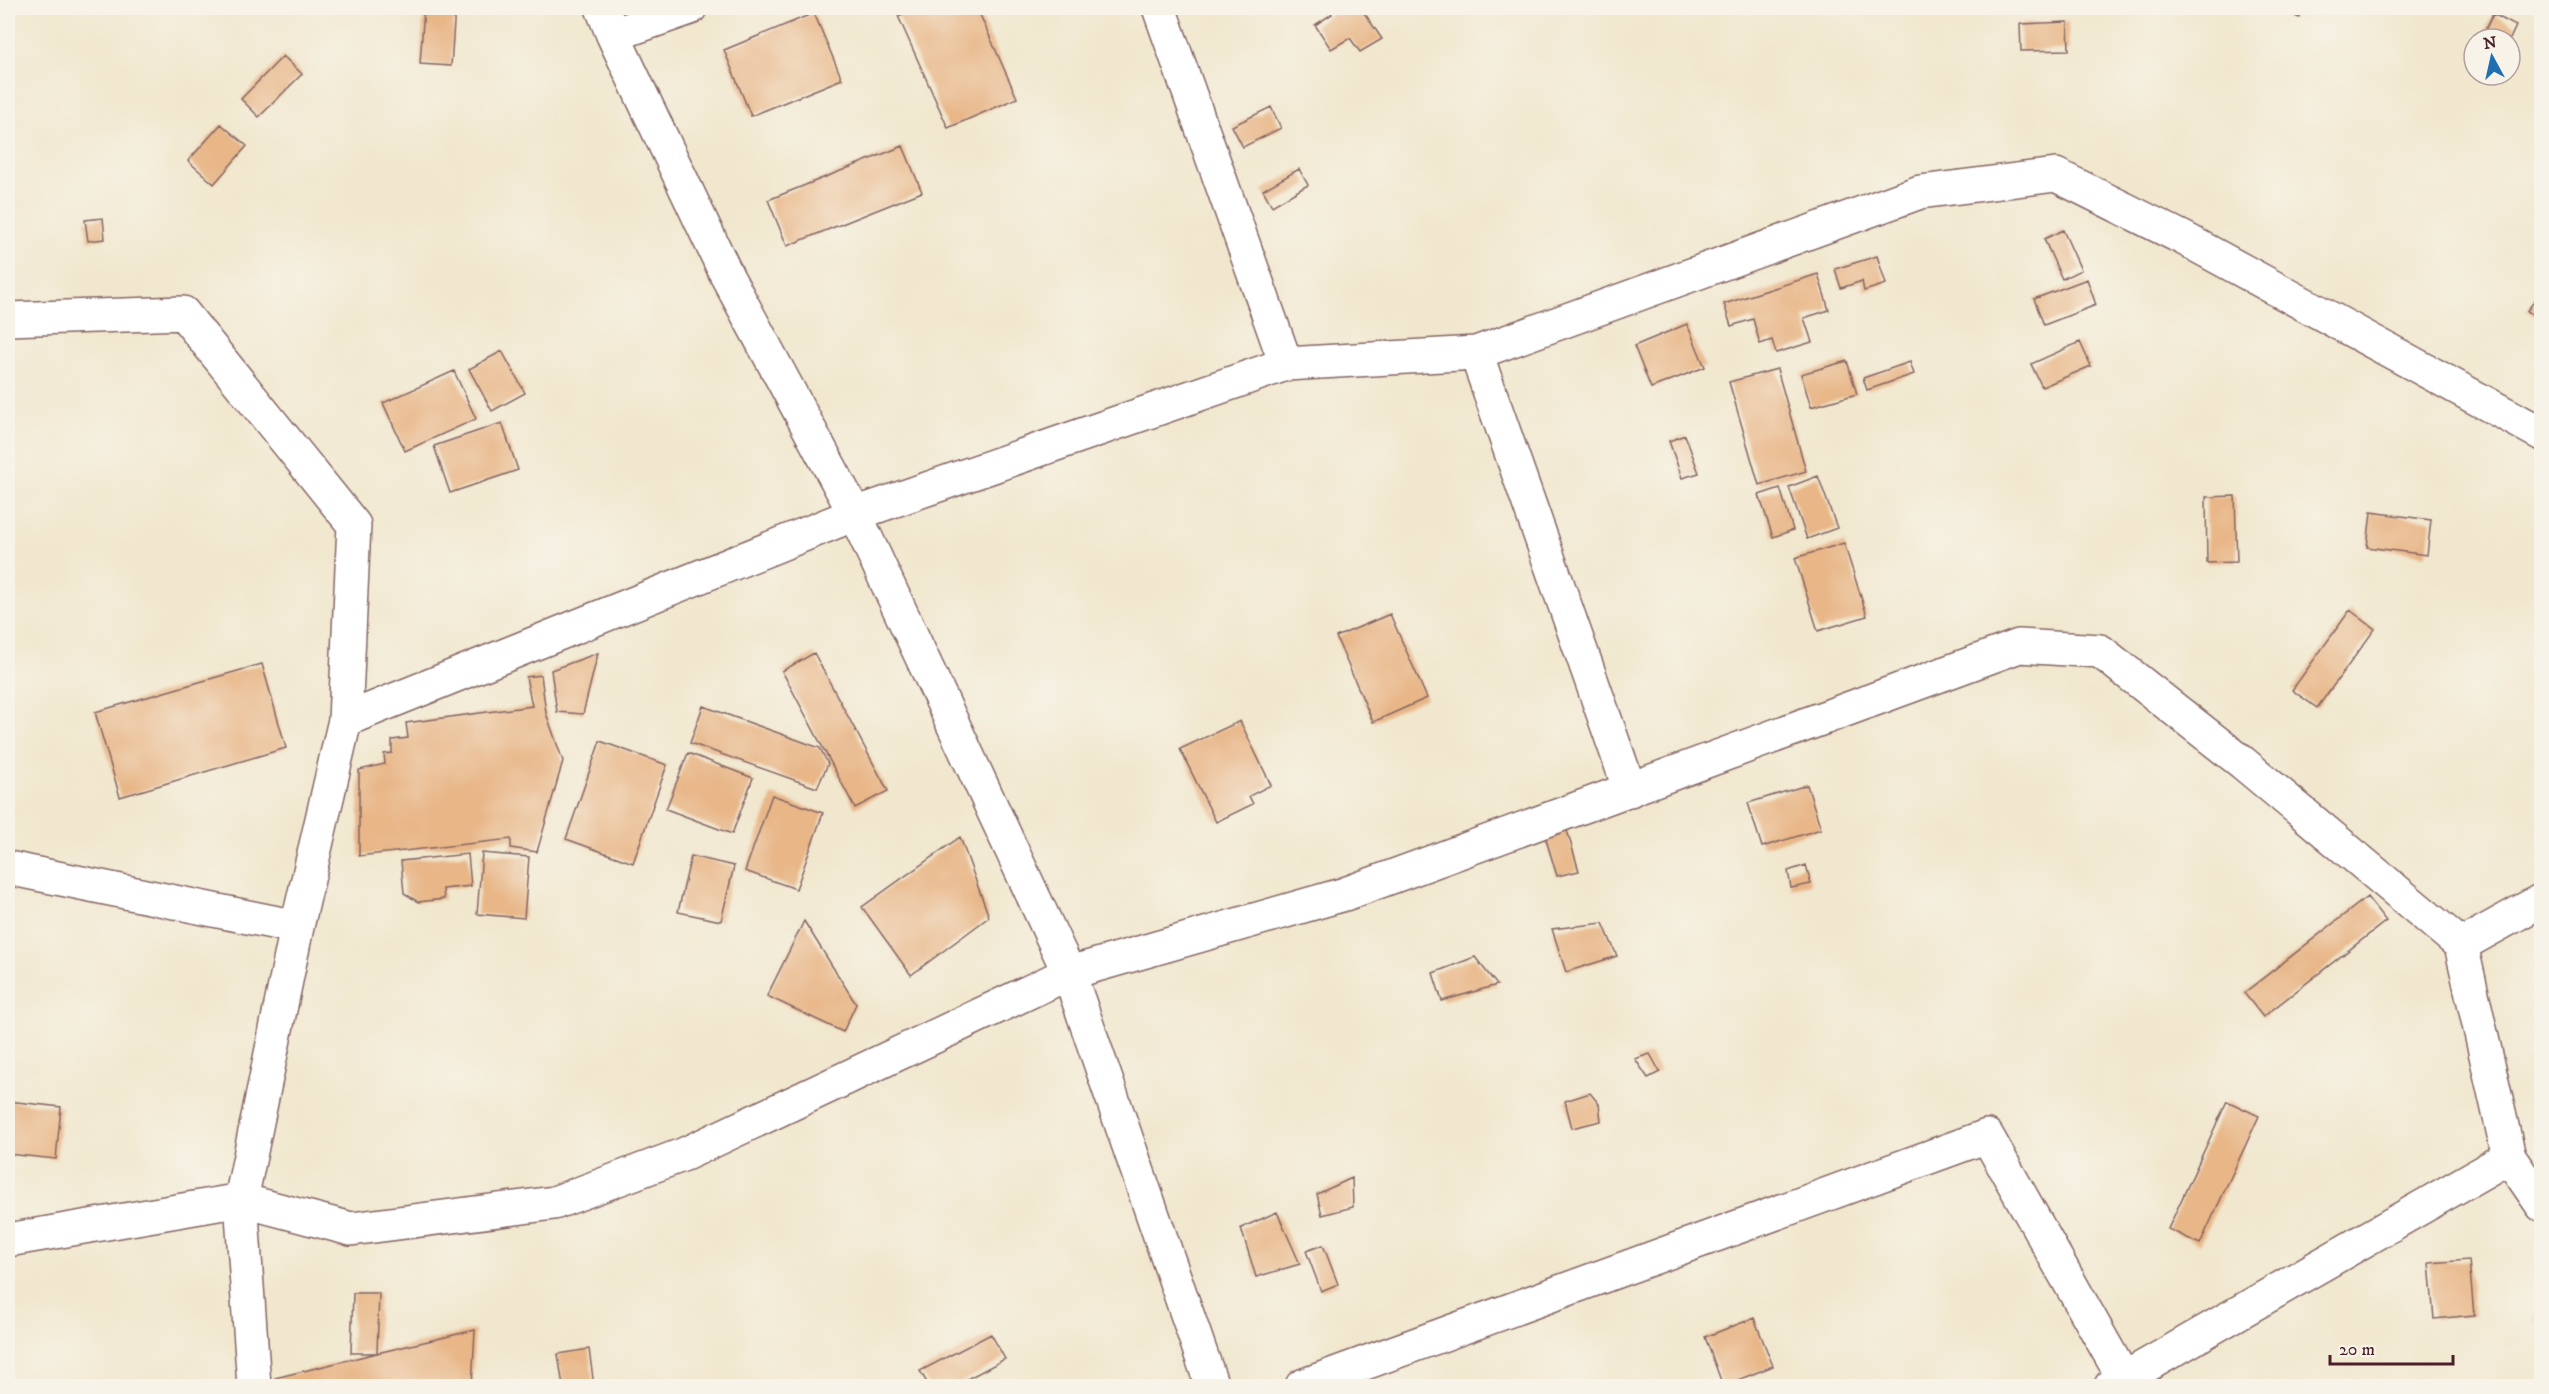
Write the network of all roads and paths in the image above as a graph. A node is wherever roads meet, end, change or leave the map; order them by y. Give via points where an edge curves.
1 (690, 8) edge
2 (1159, 8) edge
3 (608, 21) edge
4 (8, 319) edge
5 (1476, 353) junction
6 (1286, 364) junction
7 (2541, 434) edge
8 (855, 514) junction
9 (345, 720) junction
10 (1630, 790) junction
11 (8, 867) edge
12 (2541, 900) edge
13 (297, 927) junction
14 (2461, 945) junction
15 (1069, 973) junction
16 (2509, 1158) junction
17 (241, 1200) junction
18 (2541, 1205) edge
19 (8, 1240) edge
20 (2118, 1382) edge
21 (254, 1386) edge
22 (1212, 1386) edge
23 (1302, 1386) edge

1 - 3 street
2 - 6 street
3 - 8 street via 728,278
4 - 9 street via 183,313 354,525
5 - 6 street
5 - 7 street via 1920,192 2056,175 2183,238
5 - 10 street
6 - 8 street
8 - 9 street
8 - 15 street
9 - 13 street
10 - 14 street via 2019,646 2100,651 2243,763
10 - 15 street via 1345,894
11 - 13 street
12 - 14 street
13 - 17 street
14 - 16 street
15 - 17 street via 685,1154 554,1203 351,1229
15 - 22 street
16 - 18 street
16 - 20 street
17 - 19 street
17 - 21 street
20 - 23 street via 1987,1136

